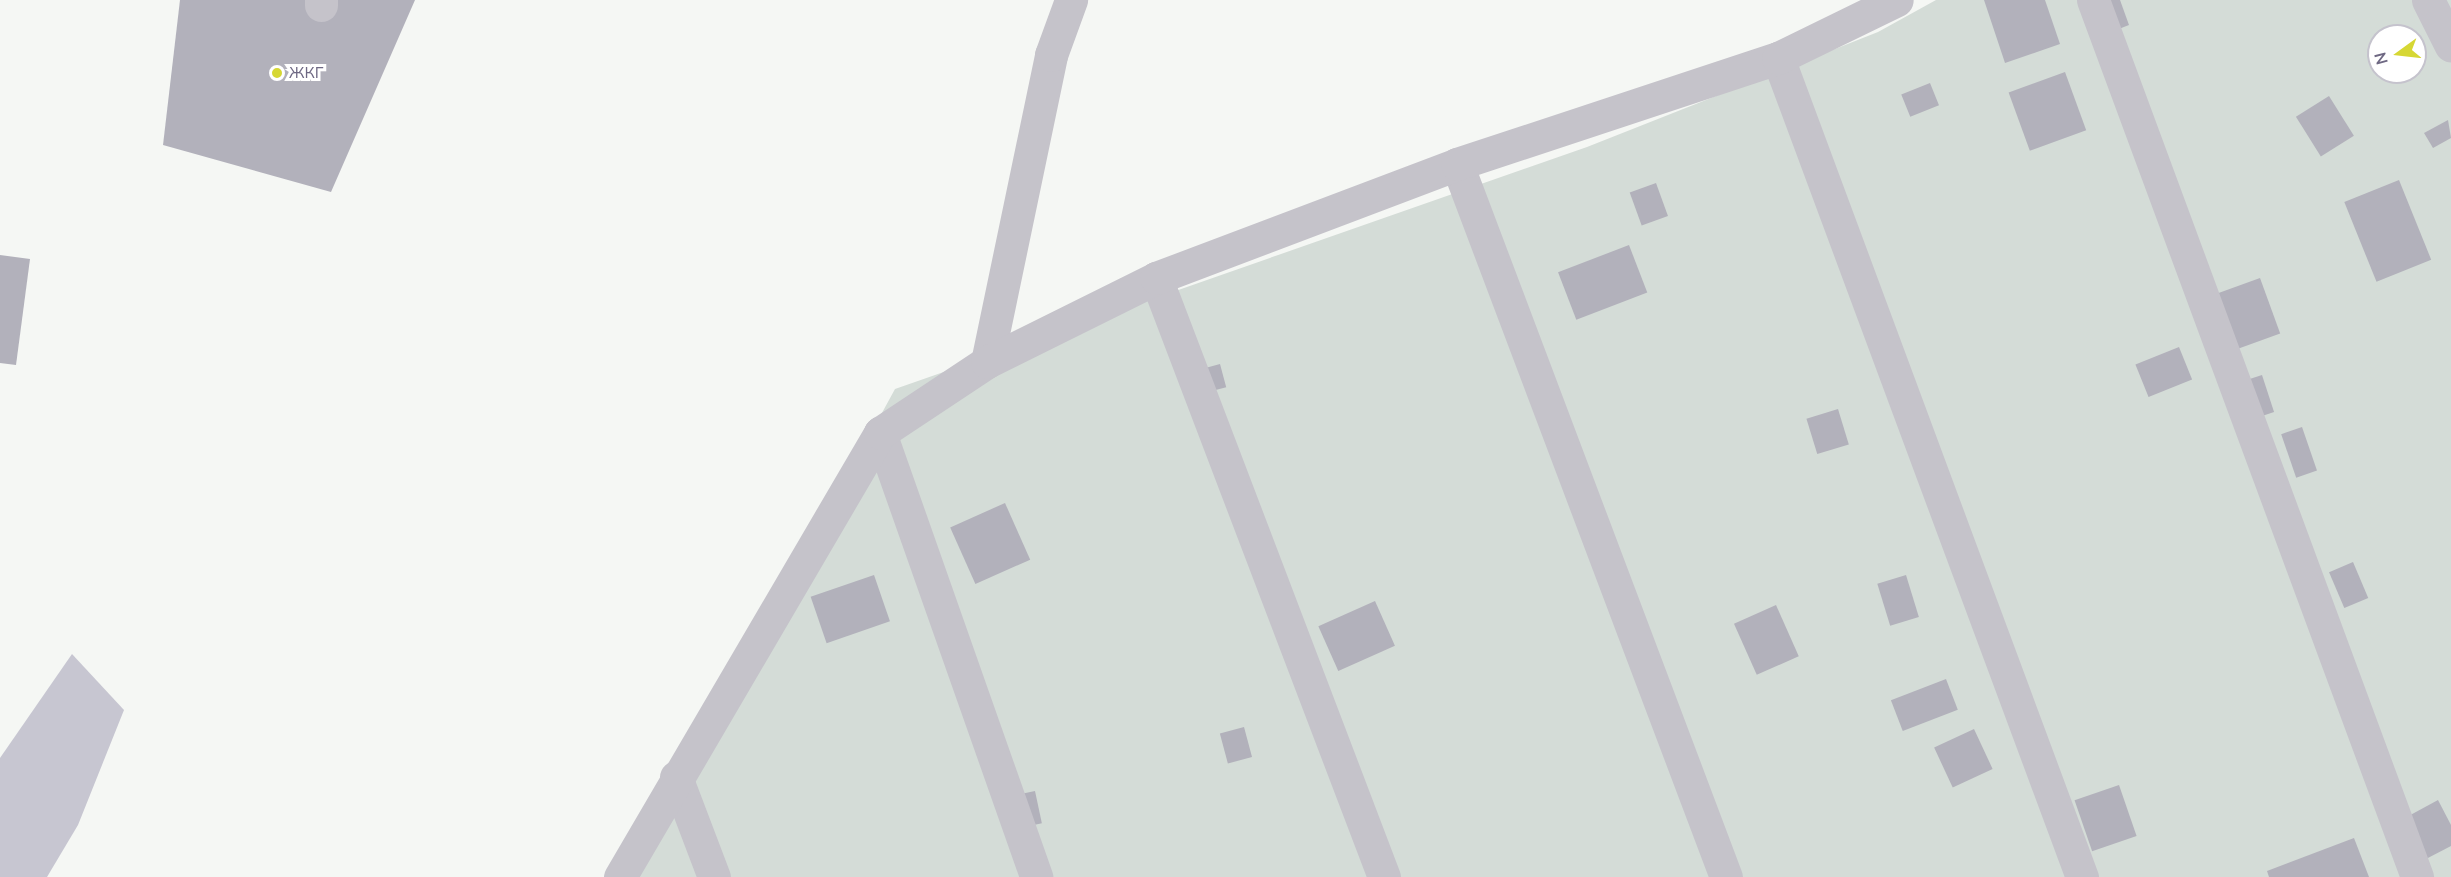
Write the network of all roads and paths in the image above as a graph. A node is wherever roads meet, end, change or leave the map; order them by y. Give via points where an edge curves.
1 (1071, 0) edge
2 (1897, 0) edge
3 (2093, 0) edge
4 (2428, 0) edge
5 (2451, 46) edge
6 (1778, 58) junction
7 (1457, 164) junction
8 (1156, 278) junction
9 (987, 362) junction
10 (880, 433) junction
11 (676, 777) junction
12 (620, 877) edge
13 (714, 877) edge
14 (1036, 877) edge
15 (1384, 877) edge
16 (1726, 877) edge
17 (2082, 877) edge
18 (2417, 877) edge

1 - 9 street via 1051,55
2 - 6 street
3 - 18 street
4 - 5 street
6 - 7 street
6 - 17 street
7 - 8 street
7 - 16 street
8 - 9 street
8 - 15 street
9 - 10 street
10 - 11 street
10 - 14 street
11 - 12 street
11 - 13 street

